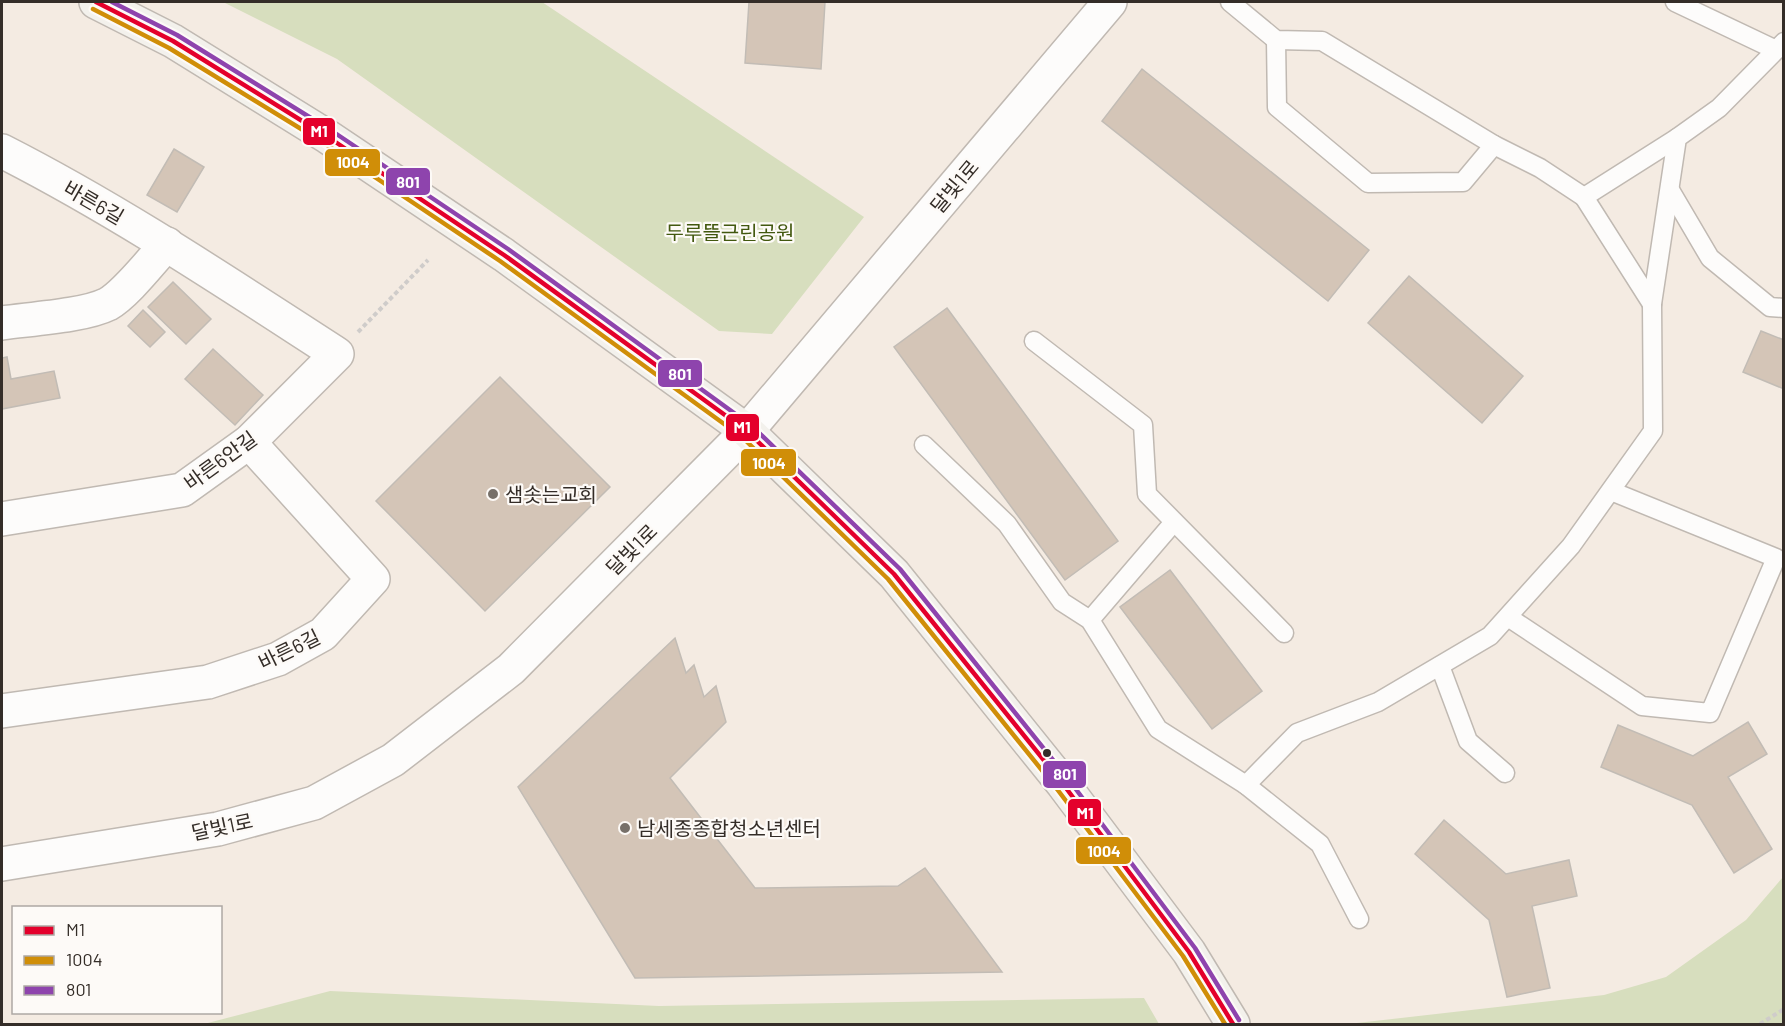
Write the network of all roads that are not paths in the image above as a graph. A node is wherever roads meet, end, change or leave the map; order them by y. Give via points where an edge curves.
1 (96, 2) edge
2 (1230, 2) edge
3 (1675, 2) edge
4 (1099, 5) edge
5 (1276, 40) junction
6 (1780, 46) edge
7 (1677, 138) junction
8 (1494, 145) junction
9 (2, 151) edge
10 (1670, 190) junction
11 (1584, 197) junction
12 (167, 244) junction
13 (1652, 304) junction
14 (1784, 308) edge
15 (2, 323) edge
16 (1034, 341) dead end
17 (337, 354) joint
18 (747, 431) junction
19 (249, 442) junction
20 (924, 445) dead end
21 (1611, 490) junction
22 (2, 519) edge
23 (1174, 522) junction
24 (1508, 617) junction
25 (1090, 620) junction
26 (1284, 633) dead end
27 (1440, 666) junction
28 (2, 711) edge
29 (1505, 773) dead end
30 (1246, 785) junction
31 (2, 864) edge
32 (1359, 919) dead end
33 (1233, 1024) edge

1 - 18 street via 173,41 328,137 504,255
2 - 5 lane
3 - 6 lane
4 - 18 street, 달빛1로
5 - 8 lane via 1322,41
5 - 8 lane via 1276,107 1368,183 1463,182
6 - 7 lane via 1719,108
7 - 10 lane
7 - 11 lane
8 - 11 lane via 1540,168
9 - 12 street, 바른6길
10 - 13 lane
10 - 14 lane via 1710,258 1770,307
11 - 13 lane
12 - 15 street via 109,303 88,311
12 - 17 street, 바른6길
13 - 21 lane via 1653,431
16 - 23 lane via 1143,425 1147,494
17 - 19 street, 바른6안길
18 - 31 street, 달빛1로 via 511,669 393,760 314,803 218,829
18 - 33 street via 894,574 1063,784 1182,942
19 - 22 street, 바른6안길 via 182,490
19 - 28 street, 바른6길 via 373,579 324,634 278,659 208,682
20 - 25 lane via 1007,524 1062,602
21 - 24 lane via 1571,546
21 - 24 lane via 1776,558 1710,713 1642,706
23 - 25 lane
23 - 26 lane
24 - 27 lane via 1490,636
25 - 30 lane via 1158,729
27 - 29 lane via 1468,741
27 - 30 lane via 1378,702 1297,733
30 - 32 lane via 1320,844

